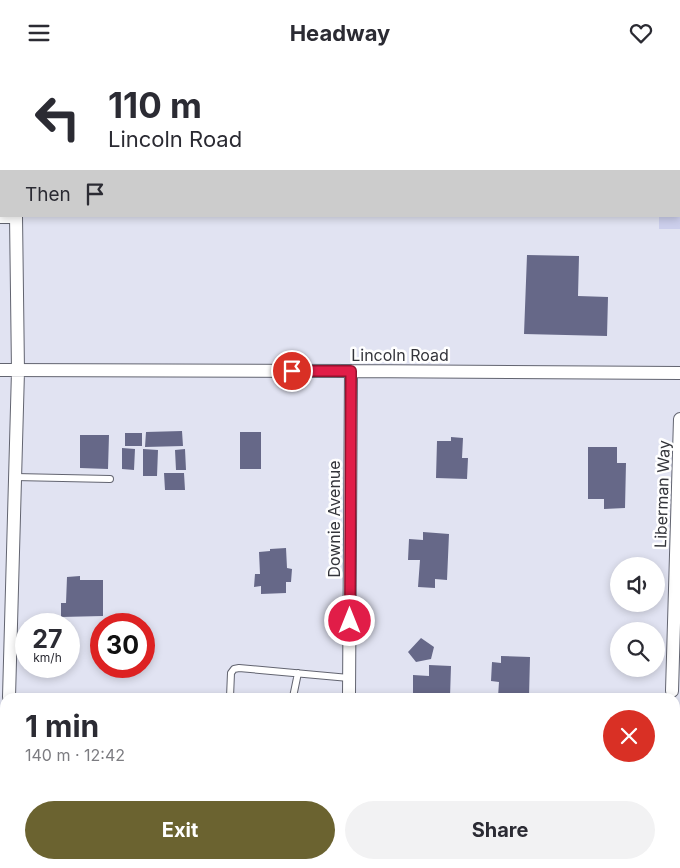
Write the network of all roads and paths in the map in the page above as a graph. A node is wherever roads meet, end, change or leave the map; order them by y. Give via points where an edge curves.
1 (0, 217) edge
2 (16, 217) edge
3 (0, 370) edge
4 (18, 371) junction
5 (351, 371) junction
6 (680, 373) edge
7 (680, 419) edge
8 (15, 477) junction
9 (110, 479) dead end
10 (298, 673) junction
11 (349, 678) junction
12 (672, 691) dead end
13 (9, 693) edge
14 (230, 693) edge
15 (294, 693) edge
16 (349, 693) edge

1 - 2 street
2 - 4 street
3 - 4 street, Lincoln Road
4 - 5 street, Lincoln Road
4 - 8 street
5 - 6 street, Lincoln Road
5 - 11 street, Downie Avenue
7 - 12 street, Liberman Way
8 - 9 lane
8 - 13 street
10 - 11 lane
10 - 14 lane via 234,669
10 - 15 lane
11 - 16 street, Downie Avenue

